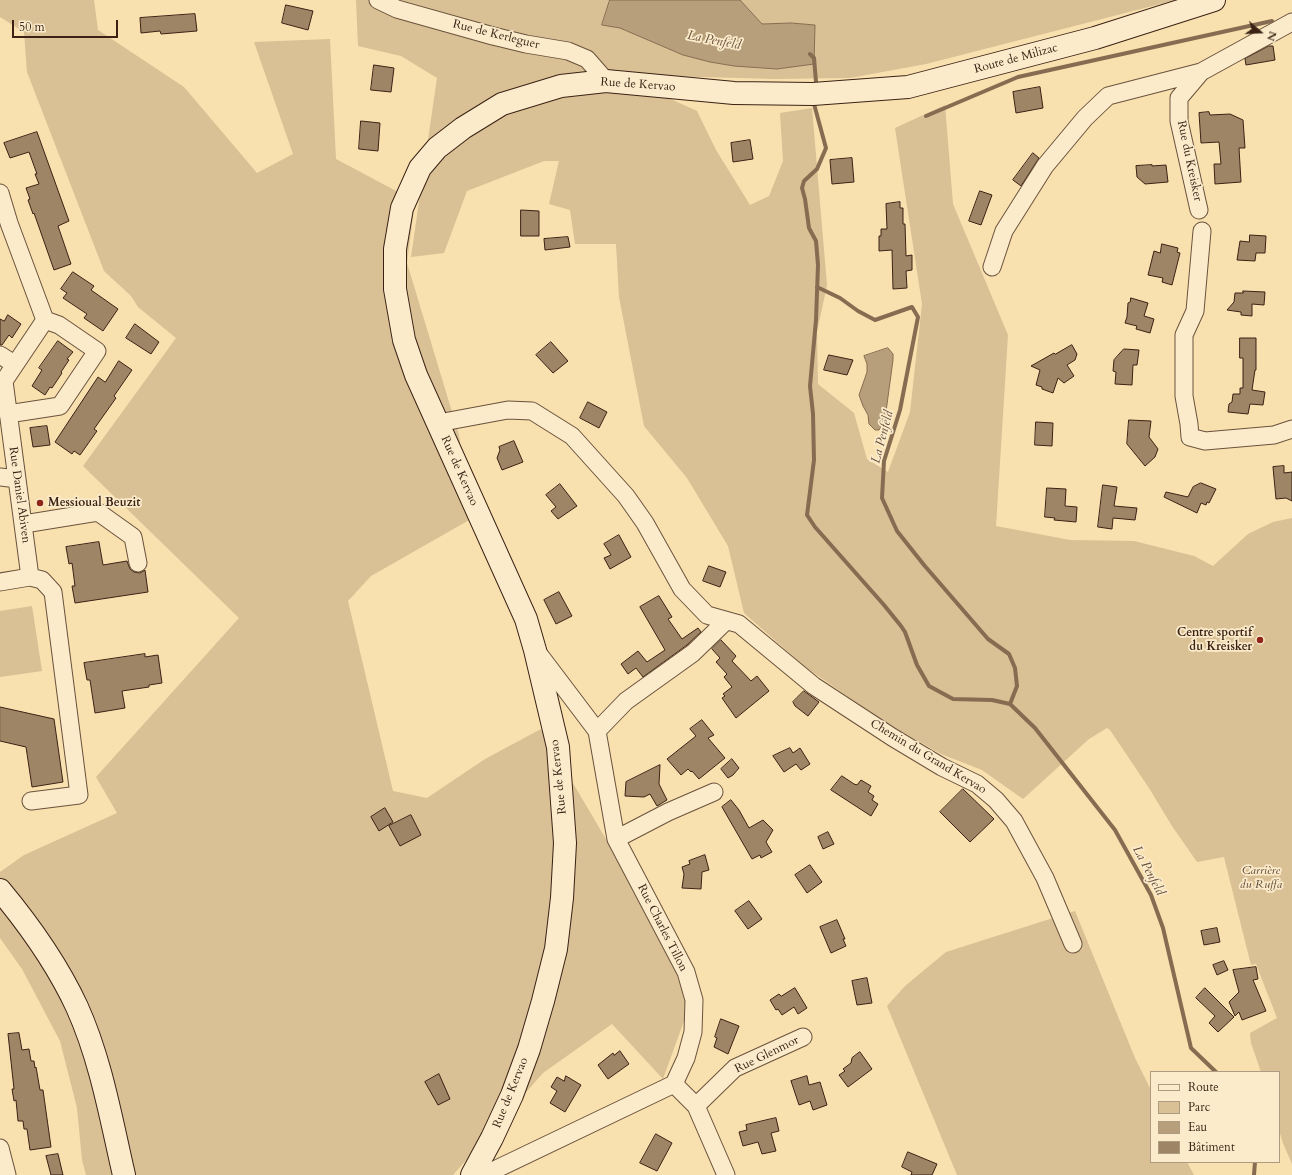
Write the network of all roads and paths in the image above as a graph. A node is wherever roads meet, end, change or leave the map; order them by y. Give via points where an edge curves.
1 (378, 0) edge
2 (1214, 0) edge
3 (1292, 22) edge
4 (1201, 72) junction
5 (606, 81) junction
6 (813, 94) joint
7 (0, 194) edge
8 (1199, 210) dead end
9 (5, 225) edge
10 (1202, 231) dead end
11 (992, 267) dead end
12 (45, 320) junction
13 (0, 355) edge
14 (14, 364) junction
15 (8, 414) junction
16 (438, 423) junction
17 (1292, 429) edge
18 (8, 478) edge
19 (24, 524) junction
20 (138, 563) dead end
21 (30, 577) junction
22 (0, 582) edge
23 (726, 621) junction
24 (535, 650) junction
25 (597, 731) junction
26 (714, 792) dead end
27 (31, 801) dead end
28 (616, 839) junction
29 (0, 890) edge
30 (0, 913) edge
31 (1073, 944) dead end
32 (803, 1037) dead end
33 (674, 1084) junction
34 (696, 1106) junction
35 (109, 1175) edge
36 (124, 1175) edge
37 (472, 1175) edge
38 (484, 1175) edge
39 (726, 1175) edge

1 - 5 street, Rue de Kerleguer via 397,9 493,36 568,51 587,58
2 - 6 main road, Route de Milizac via 1095,38 908,87
3 - 4 street
4 - 8 street, Rue du Kreisker via 1179,98 1179,120
4 - 11 street via 1108,96 1045,166 1004,231
5 - 6 main road, Rue de Kervao via 734,93
5 - 16 main road, Rue de Kervao via 561,86 502,104 436,148 420,168 402,208 395,249 395,289 404,340 416,375
7 - 9 street
9 - 12 street
10 - 17 street via 1195,311 1184,335 1184,396 1190,437 1205,441 1274,435
12 - 14 street, Rue Daniel Abiven
12 - 15 street via 59,325 97,351 60,406
13 - 14 street
14 - 15 street, Rue Daniel Abiven via 4,381
15 - 18 street, Rue Daniel Abiven
16 - 23 street, Chemin du Grand Kervao via 508,410 532,411 572,436 626,496 645,523 682,589 707,615
16 - 24 main road, Rue de Kervao via 526,619
18 - 19 street, Rue Daniel Abiven
19 - 20 street via 98,512 133,537
19 - 21 street, Rue Daniel Abiven
21 - 22 street
21 - 27 street via 42,580 53,592 79,795
23 - 25 street via 693,653 626,701
23 - 31 street, Chemin du Grand Kervao via 739,624 814,686 892,737 942,767 977,784 996,800 1014,820 1045,878
24 - 25 street
24 - 37 main road, Rue de Kervao via 558,748 565,843 558,935 543,1001 528,1049 509,1102
25 - 28 street, Rue Charles Tillon
26 - 28 street
28 - 33 street, Rue Charles Tillon via 686,972 694,1000 693,1032 686,1058
29 - 36 main road via 46,949 77,1008 97,1064
30 - 35 main road via 28,950 63,1012 83,1068
32 - 34 street, Rue Glenmor via 735,1068
33 - 34 street
33 - 38 street
34 - 39 street

